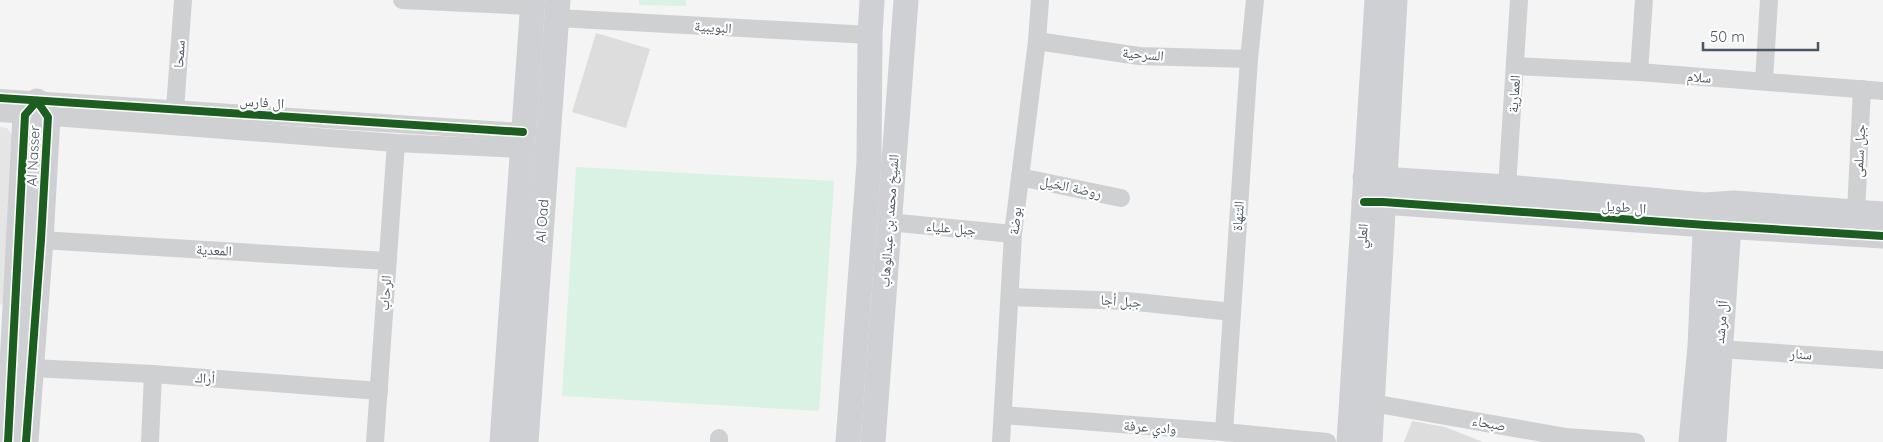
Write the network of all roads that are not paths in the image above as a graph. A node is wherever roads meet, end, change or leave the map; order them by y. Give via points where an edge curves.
1 (183, 0) edge
2 (402, 0) edge
3 (406, 0) edge
4 (872, 0) edge
5 (906, 0) edge
6 (1040, 0) edge
7 (1256, 0) edge
8 (1377, 0) edge
9 (1395, 0) edge
10 (1519, 0) edge
11 (1644, 0) edge
12 (1769, 0) edge
13 (533, 3) edge
14 (558, 9) edge
15 (870, 35) junction
16 (1037, 41) junction
17 (1249, 59) junction
18 (1516, 66) junction
19 (1639, 72) junction
20 (1764, 81) junction
21 (1862, 89) junction
22 (1883, 91) edge
23 (0, 98) edge
24 (175, 108) junction
25 (37, 111) junction
26 (0, 113) edge
27 (522, 140) junction
28 (396, 143) junction
29 (1020, 177) junction
30 (1507, 187) junction
31 (1374, 190) junction
32 (1121, 198) dead end
33 (1856, 212) junction
34 (1883, 214) edge
35 (1719, 215) junction
36 (888, 222) junction
37 (1013, 234) junction
38 (1883, 236) edge
39 (41, 240) junction
40 (387, 261) junction
41 (1010, 297) junction
42 (1232, 312) junction
43 (1719, 349) junction
44 (1883, 360) edge
45 (32, 368) junction
46 (153, 374) junction
47 (378, 391) junction
48 (1372, 403) junction
49 (1003, 415) junction
50 (849, 430) edge
51 (873, 431) edge
52 (1224, 432) junction
53 (1523, 436) edge
54 (1566, 439) edge
55 (8, 442) edge
56 (26, 442) edge
57 (150, 442) edge
58 (374, 442) edge
59 (502, 442) edge
60 (526, 442) edge
61 (1001, 442) edge
62 (1327, 442) edge
63 (1349, 442) edge
64 (1370, 442) edge
65 (1636, 442) edge
66 (1691, 442) edge
67 (1714, 442) edge

1 - 24 street, سمحا
2 - 3 street
3 - 13 street
4 - 15 street, الشيخ محمد بن عبدالوهاب
5 - 36 street, الشيخ محمد بن عبدالوهاب
6 - 16 street, بوضة
7 - 17 street, التنهاة
8 - 31 street, العلي
9 - 31 street, العلي
10 - 18 street, العمارية
11 - 19 street
12 - 20 street
13 - 27 street, Al Oad
14 - 15 street, البويبية
14 - 60 street, Al Oad
15 - 50 street, الشيخ محمد بن عبدالوهاب via 869,162
16 - 17 street, السرحية via 1140,56
16 - 29 street, بوضة
17 - 42 street, التنهاة
18 - 19 street, سلام
18 - 30 street, العمارية
19 - 20 street, سلام
20 - 21 street, سلام
21 - 22 street, سلام
21 - 33 street, جبل سلمى
23 - 25 street, ال فارس
24 - 25 street, ال فارس
24 - 27 street, ال فارس
25 - 26 street, ال فارس
25 - 28 street, ال فارس
25 - 39 street, Al Nasser
25 - 55 street, Al Nasser
27 - 28 street, ال فارس
27 - 59 street, Al Oad
28 - 40 street, الرحاب
29 - 32 street, روضة الخيل
29 - 37 street, بوضة
30 - 31 street, ال طويل
30 - 35 street, ال طويل
31 - 35 street, ال طويل
31 - 48 street, العلي
31 - 63 street, العلي
33 - 34 street, ال طويل
33 - 35 street, ال طويل
35 - 38 street, ال طويل
35 - 43 street, آل مرشد
35 - 66 street, آل مرشد via 1700,346
36 - 37 street, جبل علياء
36 - 51 street, الشيخ محمد بن عبدالوهاب
37 - 41 street, بوضة
39 - 40 street, المعدية
39 - 45 street, Al Nasser
40 - 47 street, الرحاب
41 - 42 street, جبل أجا via 1127,301
41 - 49 street, بوضة
42 - 52 street, التنهاة
43 - 44 street, سنار
43 - 67 street, آل مرشد
45 - 46 street, أراك
45 - 56 street, Al Nasser
46 - 47 street, أراك
46 - 57 street
47 - 58 street, الرحاب
48 - 53 street, صبحاء
48 - 64 street, العلي
49 - 52 street, وادي عرفة
49 - 61 street, بوضة
50 - 51 street
52 - 62 street, وادي عرفة
53 - 54 street, صبحاء
54 - 65 street, صبحاء

